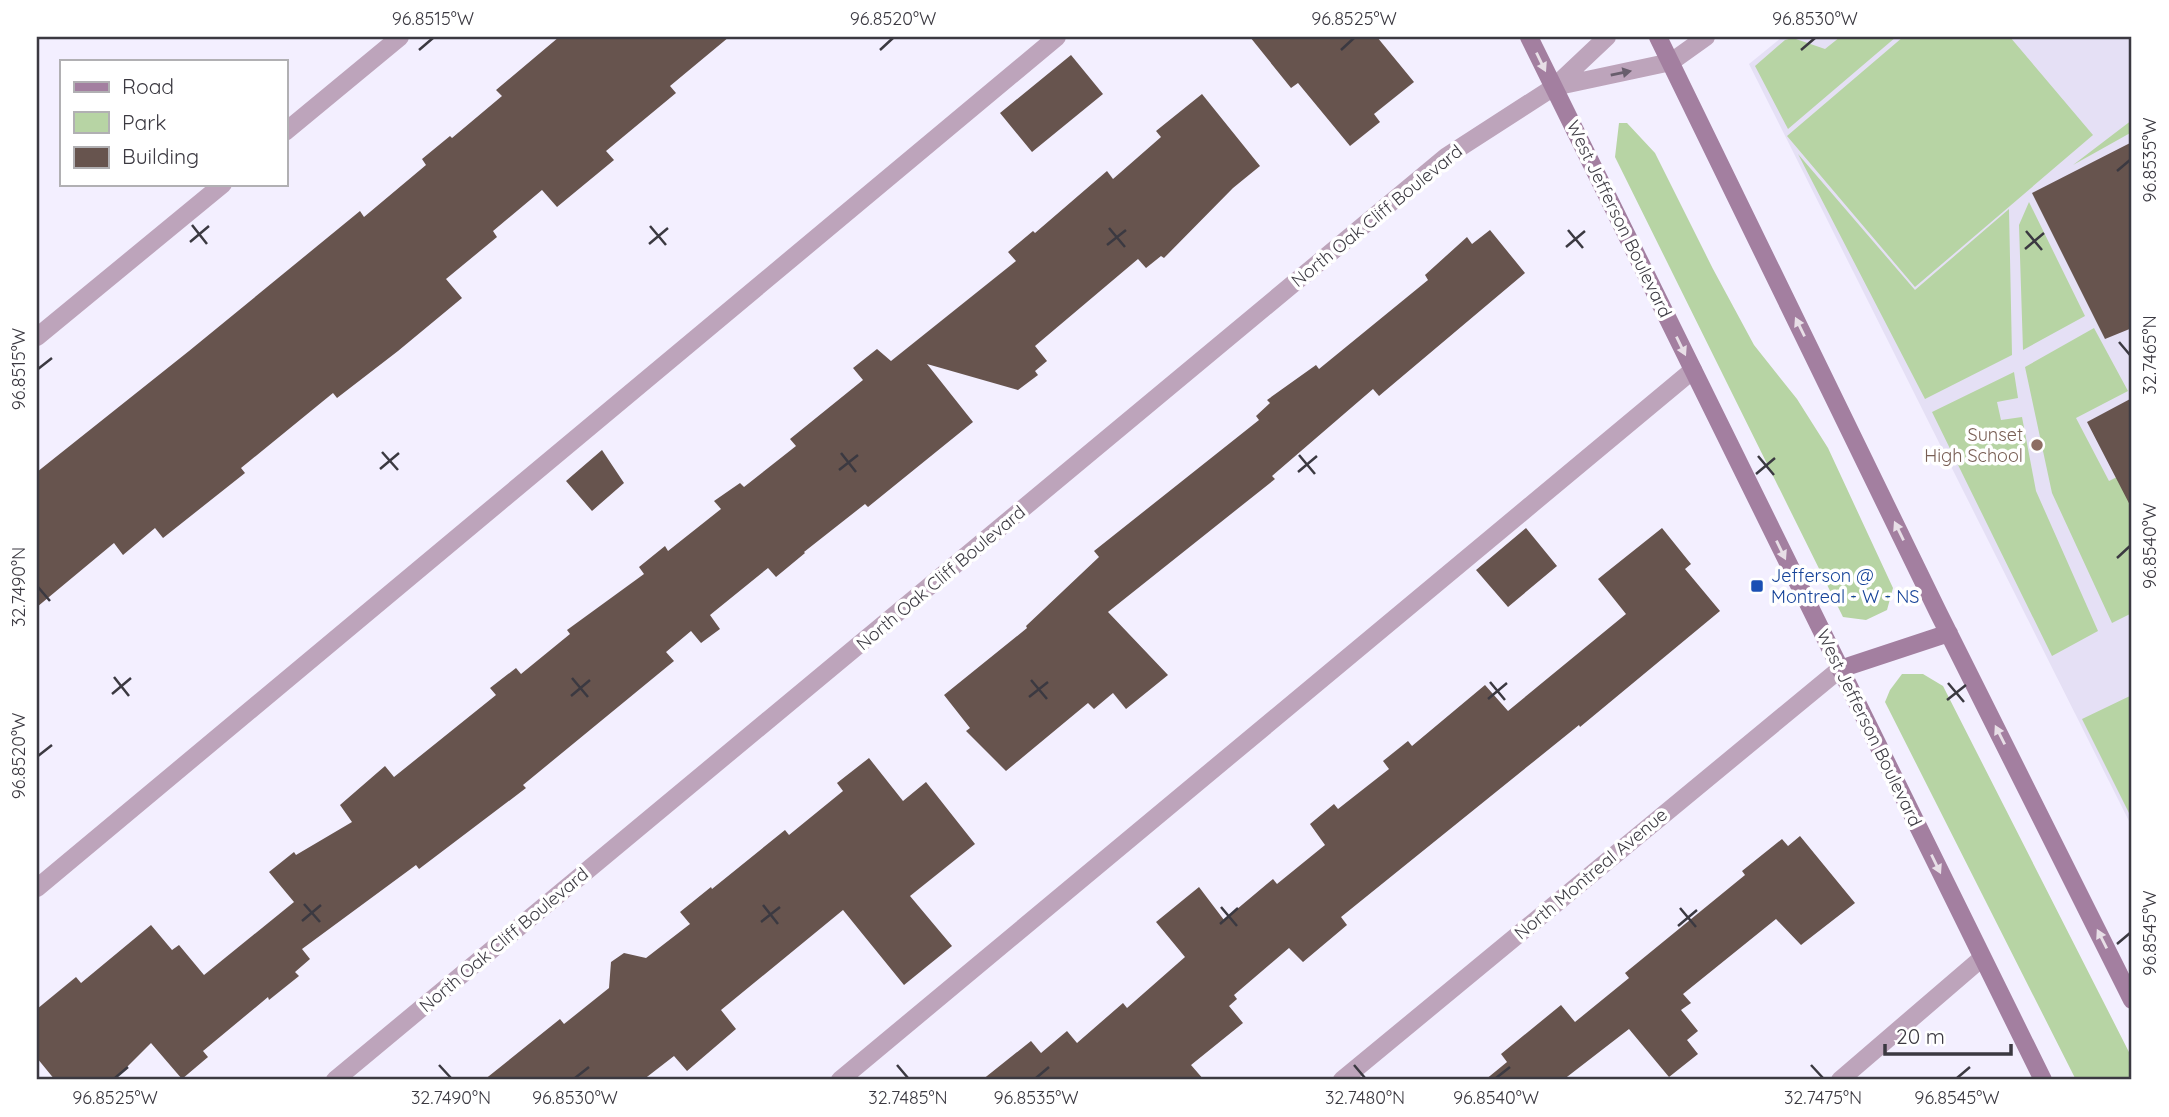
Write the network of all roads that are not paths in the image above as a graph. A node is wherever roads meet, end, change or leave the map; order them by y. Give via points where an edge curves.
1 (400, 37) edge
2 (1057, 37) edge
3 (1529, 37) edge
4 (1607, 37) edge
5 (1658, 37) edge
6 (1706, 37) edge
7 (1671, 62) junction
8 (1554, 87) junction
9 (287, 130) edge
10 (221, 186) edge
11 (37, 337) edge
12 (1693, 370) junction
13 (1949, 633) junction
14 (1840, 669) junction
15 (37, 888) edge
16 (1982, 958) junction
17 (2132, 1000) edge
18 (335, 1080) edge
19 (840, 1080) edge
20 (1342, 1080) edge
21 (1840, 1080) edge
22 (2043, 1080) edge

1 - 9 street
2 - 15 street
3 -> 8 main road, West Jefferson Boulevard
4 - 8 street, North Oak Cliff Boulevard
5 - 7 main road
6 - 7 street, North Oak Cliff Boulevard
8 -> 7 street, North Oak Cliff Boulevard
13 -> 7 main road
8 -> 12 main road, West Jefferson Boulevard
8 - 18 street, North Oak Cliff Boulevard via 1447,156
10 - 11 street
12 -> 14 main road, West Jefferson Boulevard
12 - 19 street
13 - 14 main road
17 -> 13 main road
14 -> 16 main road, West Jefferson Boulevard
14 - 20 street, North Montreal Avenue
16 - 21 street
16 - 22 main road, West Jefferson Boulevard

